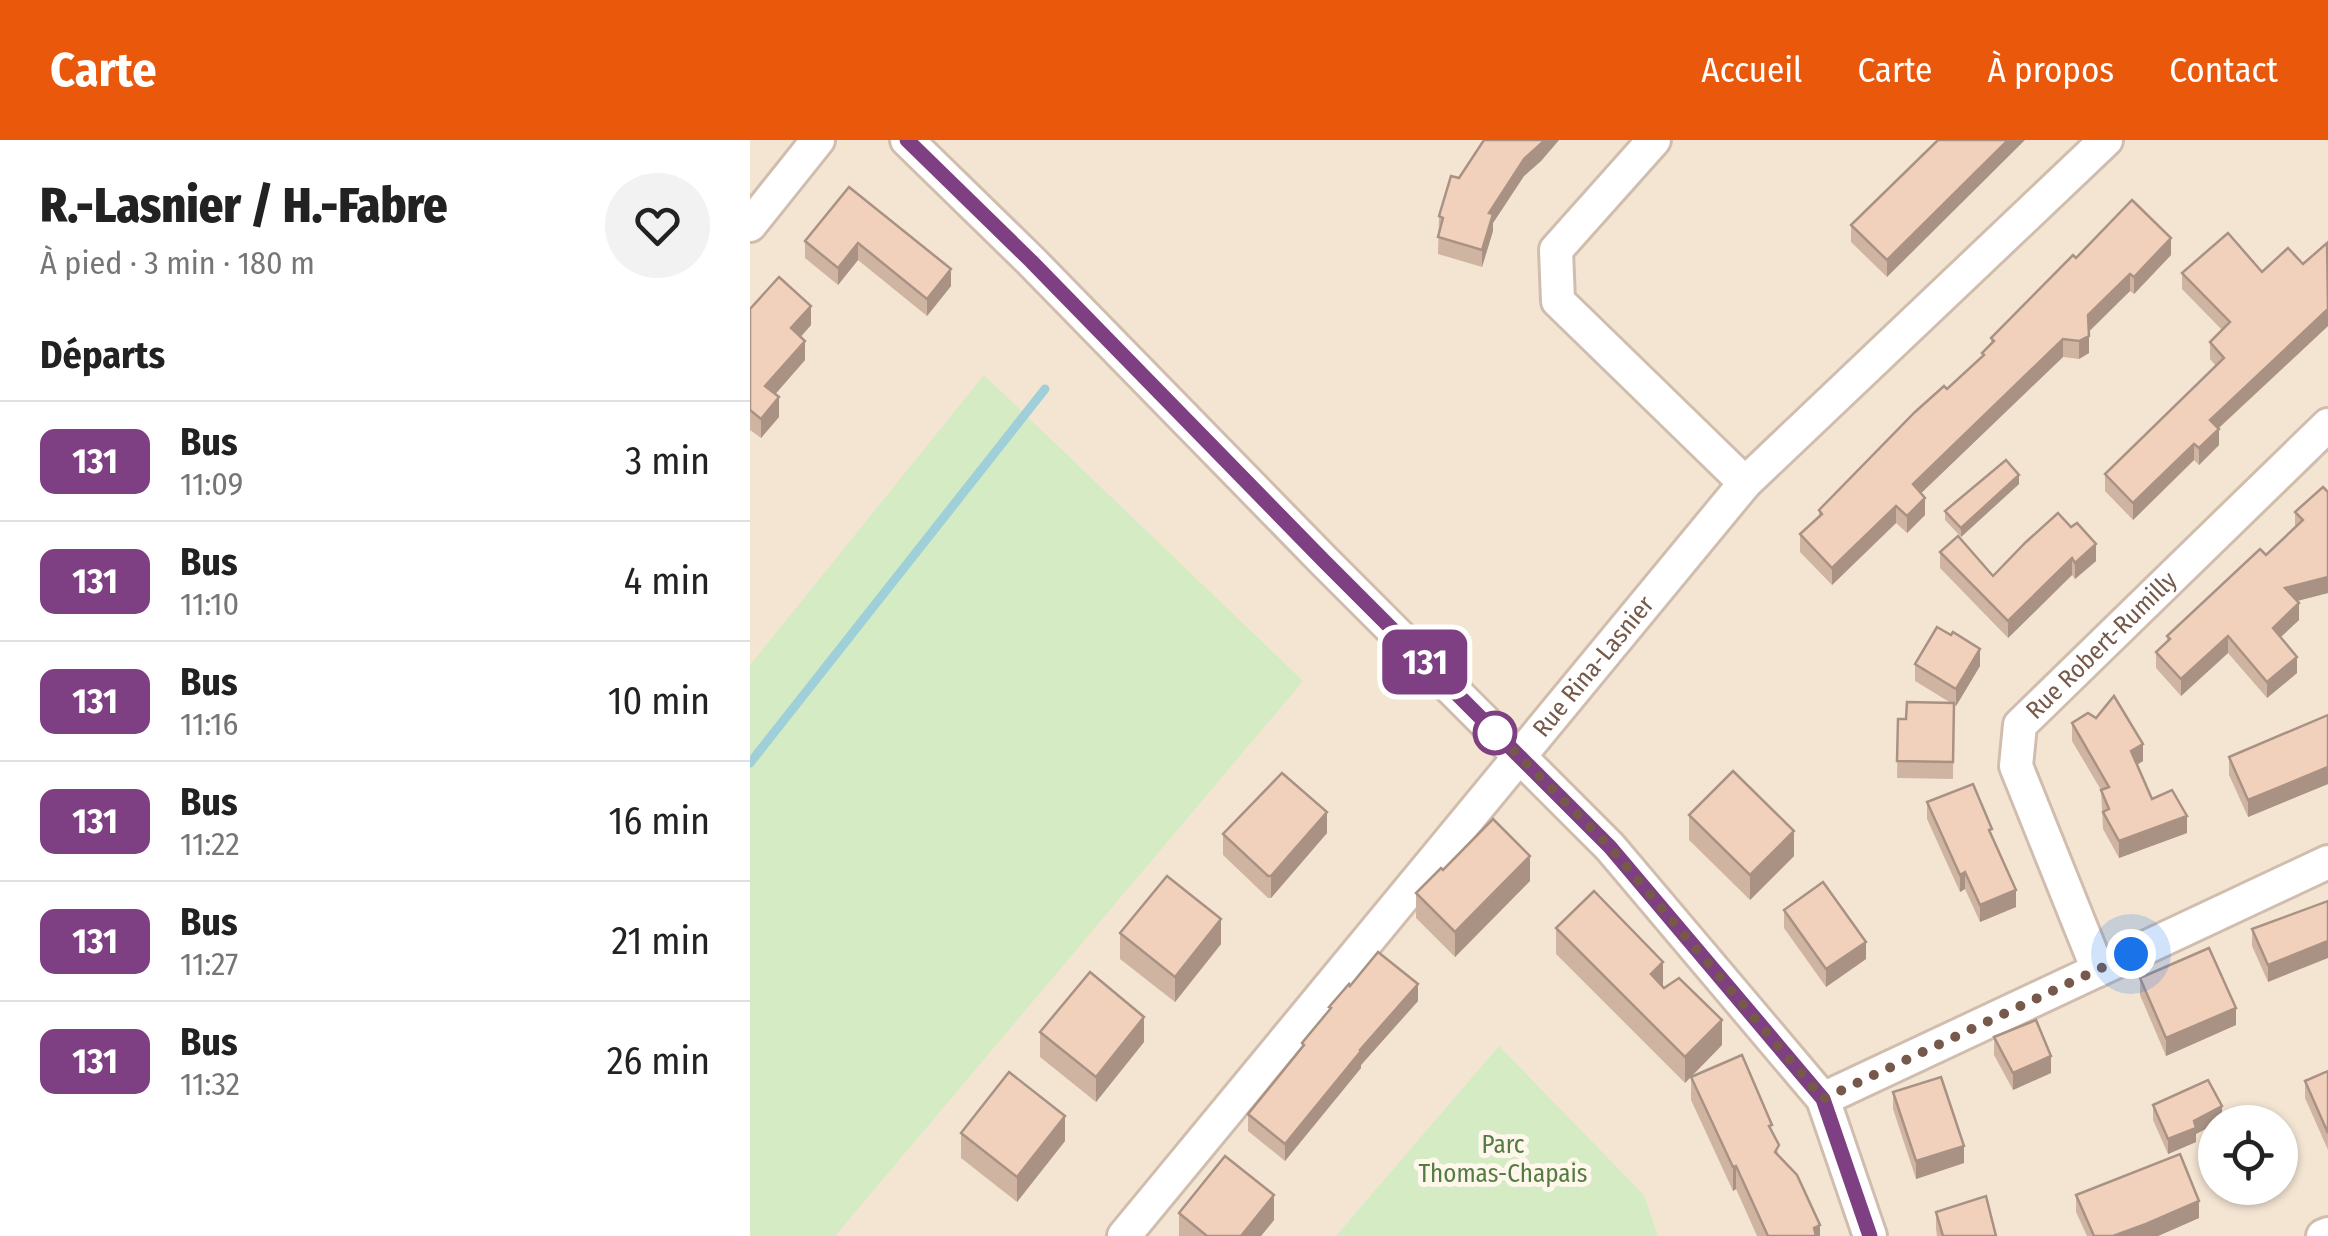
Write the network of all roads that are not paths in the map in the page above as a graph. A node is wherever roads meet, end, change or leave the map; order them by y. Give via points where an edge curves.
1 (818, 140) edge
2 (907, 140) edge
3 (1654, 140) edge
4 (2106, 140) edge
5 (750, 225) edge
6 (2328, 425) edge
7 (1745, 483) junction
8 (1520, 757) junction
9 (2328, 862) edge
10 (2098, 970) junction
11 (1823, 1099) junction
12 (1124, 1236) edge
13 (1870, 1236) edge

1 - 5 street
2 - 8 street
3 - 7 street via 1556,250 1558,301
4 - 7 street, Rue Rina-Lasnier
6 - 10 street, Rue Robert-Rumilly via 2020,726 2016,766
7 - 8 street, Rue Rina-Lasnier
8 - 11 street via 1610,847
8 - 12 street, Rue Rina-Lasnier
9 - 10 street
10 - 11 street
11 - 13 street

